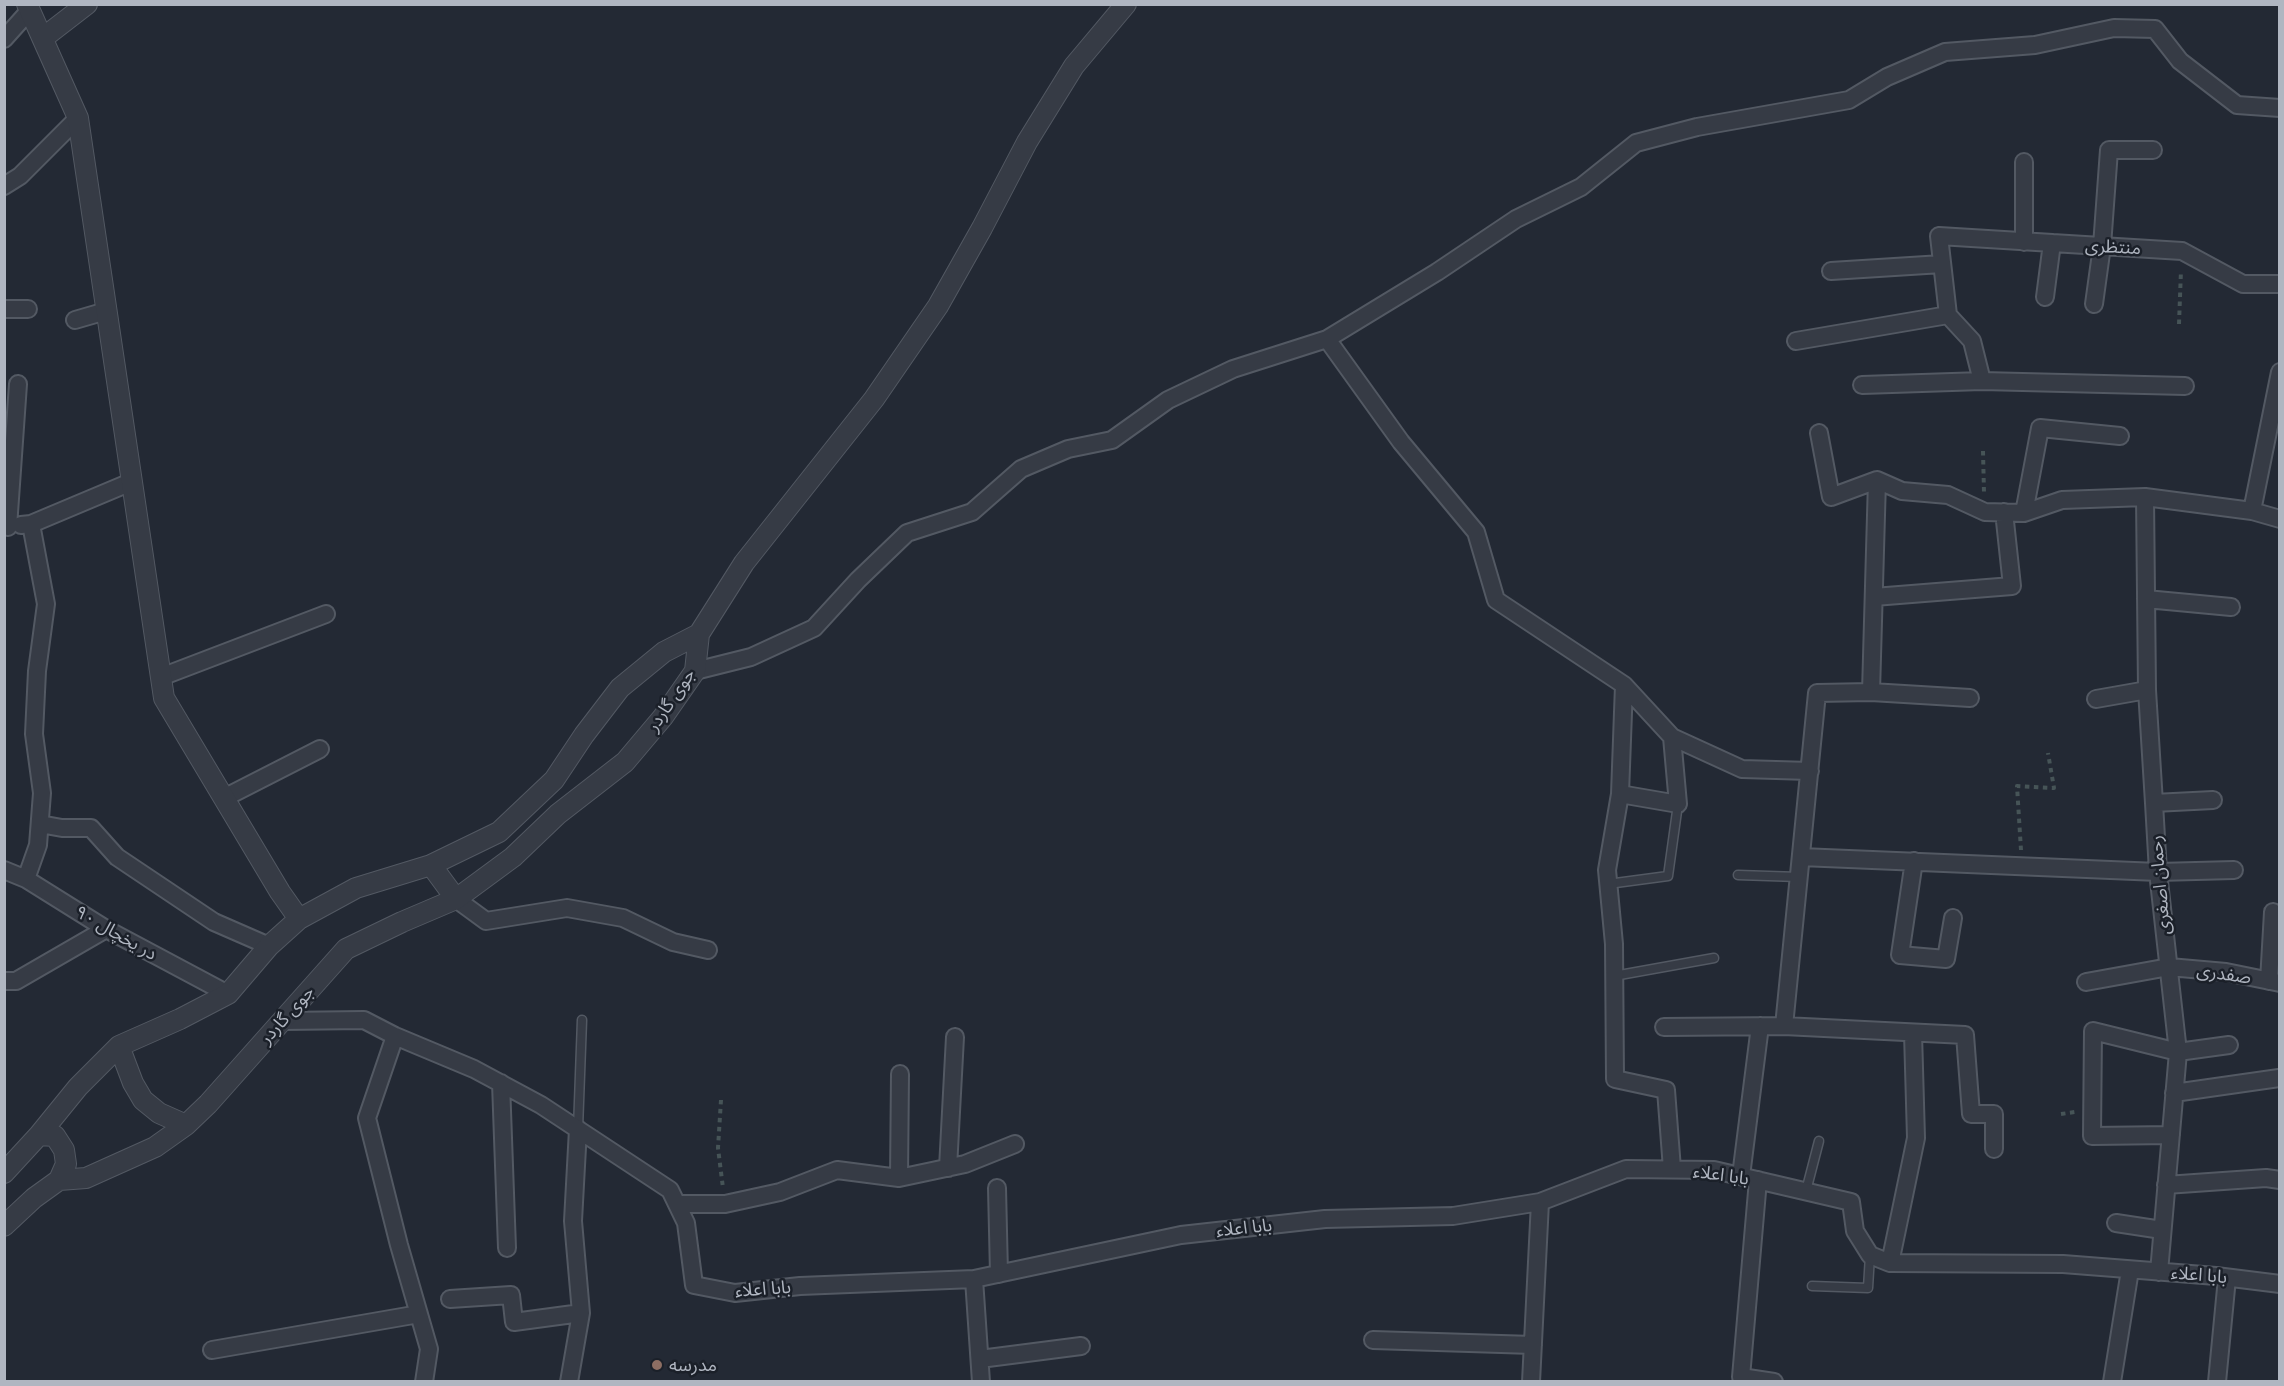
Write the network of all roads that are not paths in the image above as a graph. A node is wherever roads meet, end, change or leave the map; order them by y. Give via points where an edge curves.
1 (87, 4) edge
2 (1126, 4) edge
3 (28, 7) edge
4 (4, 39) edge
5 (43, 39) junction
6 (2280, 108) edge
7 (78, 118) junction
8 (2153, 150) dead end
9 (2024, 162) dead end
10 (4, 186) edge
11 (2024, 242) junction
12 (2052, 243) junction
13 (2102, 246) junction
14 (1942, 264) junction
15 (1830, 271) dead end
16 (2280, 284) edge
17 (2045, 297) dead end
18 (2094, 304) dead end
19 (4, 309) edge
20 (28, 309) dead end
21 (106, 310) junction
22 (1948, 315) junction
23 (75, 320) dead end
24 (1327, 339) junction
25 (1796, 340) dead end
26 (2280, 372) edge
27 (1982, 381) junction
28 (18, 384) dead end
29 (1862, 385) dead end
30 (2185, 386) dead end
31 (1819, 433) dead end
32 (2120, 436) dead end
33 (1877, 480) junction
34 (131, 482) junction
35 (2145, 497) junction
36 (2004, 512) junction
37 (2252, 512) junction
38 (2024, 513) junction
39 (2280, 519) edge
40 (31, 524) junction
41 (6, 527) edge
42 (1874, 597) junction
43 (2146, 599) junction
44 (2231, 607) dead end
45 (326, 614) dead end
46 (699, 634) junction
47 (694, 671) junction
48 (161, 677) junction
49 (1624, 685) junction
50 (2147, 690) junction
51 (1871, 692) junction
52 (1970, 698) dead end
53 (2096, 699) dead end
54 (1672, 737) junction
55 (320, 749) dead end
56 (1810, 771) junction
57 (1620, 794) junction
58 (224, 798) junction
59 (2213, 800) dead end
60 (2154, 803) junction
61 (1678, 804) junction
62 (40, 824) junction
63 (1802, 856) junction
64 (1914, 861) junction
65 (431, 865) junction
66 (4, 870) edge
67 (2234, 870) dead end
68 (2158, 872) junction
69 (1738, 875) dead end
70 (1799, 878) junction
71 (26, 879) junction
72 (1608, 884) junction
73 (456, 899) junction
74 (2273, 912) dead end
75 (1953, 918) dead end
76 (298, 919) junction
77 (106, 929) junction
78 (269, 946) junction
79 (708, 950) dead end
80 (1714, 958) dead end
81 (2169, 967) junction
82 (1614, 976) junction
83 (4, 981) edge
84 (2086, 982) dead end
85 (2274, 982) edge
86 (228, 994) junction
87 (582, 1020) dead end
88 (282, 1021) junction
89 (1760, 1026) junction
90 (1784, 1026) junction
91 (1664, 1027) dead end
92 (1914, 1033) junction
93 (394, 1036) junction
94 (955, 1037) dead end
95 (2229, 1045) dead end
96 (120, 1046) junction
97 (2178, 1052) junction
98 (900, 1074) dead end
99 (2279, 1078) edge
100 (501, 1083) junction
101 (2174, 1093) junction
102 (186, 1125) junction
103 (578, 1129) junction
104 (39, 1135) junction
105 (2171, 1135) junction
106 (1819, 1141) dead end
107 (1015, 1144) dead end
108 (1994, 1149) dead end
109 (948, 1168) junction
110 (1672, 1169) junction
111 (4, 1173) edge
112 (1741, 1176) junction
113 (899, 1178) junction
114 (59, 1180) junction
115 (1758, 1180) junction
116 (2280, 1180) edge
117 (2166, 1185) junction
118 (997, 1188) dead end
119 (1806, 1191) junction
120 (1540, 1202) junction
121 (676, 1204) junction
122 (2116, 1223) dead end
123 (4, 1226) edge
124 (2162, 1230) junction
125 (507, 1248) dead end
126 (1870, 1255) junction
127 (1890, 1263) junction
128 (2130, 1270) junction
129 (2158, 1272) junction
130 (999, 1274) junction
131 (2227, 1278) junction
132 (974, 1279) junction
133 (2280, 1284) edge
134 (1812, 1286) dead end
135 (450, 1299) dead end
136 (581, 1313) junction
137 (419, 1314) junction
138 (1373, 1340) dead end
139 (1533, 1345) junction
140 (1080, 1346) dead end
141 (212, 1350) dead end
142 (980, 1359) junction
143 (424, 1382) edge
144 (569, 1382) edge
145 (981, 1382) edge
146 (1531, 1382) edge
147 (1774, 1382) edge
148 (2112, 1382) edge
149 (2217, 1382) edge

1 - 5 street
2 - 46 street via 1074,66 1038,123 938,306 874,399 744,563
3 - 4 street
3 - 5 street
5 - 7 street
6 - 24 street via 2237,105 2180,61 2155,29 2114,28 2035,45 1945,52 1887,77 1849,100 1696,127 1635,143 1581,187 1516,219
7 - 10 street via 20,176
7 - 21 street
8 - 13 street via 2109,150
9 - 11 street
11 - 12 street, منتظری
11 - 14 street, منتظری via 1939,236
12 - 13 street, منتظری
12 - 17 street
13 - 16 street, منتظری via 2182,251 2243,284
13 - 18 street
14 - 15 street
14 - 22 street
19 - 20 street
21 - 23 street
21 - 34 street
22 - 25 street
22 - 27 street via 1972,341
24 - 47 street via 1233,369 1168,400 1112,440 1068,449 1021,469 972,512 907,533 814,628 751,657
24 - 49 street via 1401,442 1476,532 1496,600
26 - 37 street
27 - 29 street
27 - 30 street
28 - 41 street
31 - 33 street via 1831,497
32 - 38 street via 2040,428
33 - 36 street via 1902,491 1948,495 1984,512
33 - 42 street
34 - 40 street
34 - 48 street
35 - 37 street
35 - 38 street via 2062,500
35 - 43 street, رحمان اصغری
36 - 38 street
36 - 42 street via 2012,586
37 - 39 street
40 - 41 street
40 - 62 street via 46,604 34,734 42,793
42 - 51 street
43 - 44 street
43 - 50 street, رحمان اصغری
45 - 48 street
46 - 47 street, جوی گاردر
46 - 65 street, جوی گاردر via 664,652 620,688 554,780 500,832
47 - 73 street, جوی گاردر via 663,717 625,762 558,814 513,857
48 - 58 street via 164,698
49 - 54 street
49 - 57 street
50 - 53 street
50 - 60 street, رحمان اصغری
51 - 52 street
51 - 56 street via 1817,693
54 - 56 street via 1742,769
54 - 61 street
55 - 58 street
56 - 63 street
57 - 61 street
57 - 72 street
58 - 76 street
59 - 60 street
60 - 68 street, رحمان اصغری
61 - 72 lane via 1668,876
62 - 71 street via 38,845
62 - 78 street via 91,828 117,857 214,922
63 - 64 street
63 - 70 street
64 - 68 street
64 - 75 street via 1900,955 1946,959
65 - 73 street
65 - 76 street, جوی گاردر via 356,888
66 - 71 street, در یخچال ۹۰
67 - 68 street
68 - 81 street, رحمان اصغری
69 - 70 lane
70 - 90 street
71 - 77 street, در یخچال ۹۰
72 - 82 street
73 - 79 street via 486,921 567,908 623,918 673,942
73 - 88 street, جوی گاردر via 346,949
74 - 85 street
76 - 78 street, جوی گاردر
77 - 83 street via 16,981
77 - 86 street, در یخچال ۹۰
78 - 86 street, جوی گاردر
80 - 82 lane
81 - 84 street, صفدری
81 - 85 street, صفدری via 2226,972
81 - 97 street, رحمان اصغری
82 - 110 street via 1615,1079 1666,1090
86 - 96 street, جوی گاردر
87 - 103 lane
88 - 93 street, بابا اعلاء via 364,1020
88 - 102 street, جوی گاردر
89 - 90 street
89 - 91 street
89 - 112 street
90 - 92 street
92 - 108 street via 1965,1035 1971,1114 1994,1114
92 - 127 street via 1916,1138
93 - 100 street, بابا اعلاء
93 - 137 street via 367,1118
94 - 109 street
95 - 97 street
96 - 102 street via 143,1100 159,1113
96 - 104 street, جوی گاردر via 78,1087
97 - 101 street, رحمان اصغری
97 - 105 street via 2093,1031 2092,1136
98 - 113 street
99 - 101 street
100 - 103 street, بابا اعلاء
100 - 125 street
101 - 105 street, رحمان اصغری
102 - 114 street, جوی گاردر via 155,1147 86,1178
103 - 121 street, بابا اعلاء via 670,1190
103 - 136 street via 573,1221
104 - 111 street, جوی گاردر
104 - 114 street via 54,1136 64,1150 66,1164
105 - 117 street, رحمان اصغری
106 - 119 lane
107 - 109 street
109 - 113 street
110 - 112 street, بابا اعلاء via 1714,1170
110 - 120 street, بابا اعلاء via 1626,1169
112 - 115 street, بابا اعلاء
113 - 121 street via 837,1170 780,1192 725,1204
114 - 123 street, جوی گاردر
115 - 119 street, بابا اعلاء
115 - 147 street via 1741,1377
116 - 117 street
117 - 124 street, رحمان اصغری
118 - 130 street
119 - 126 street, بابا اعلاء via 1851,1202 1855,1231
120 - 130 street, بابا اعلاء via 1454,1216 1325,1219 1181,1234
120 - 139 street
121 - 132 street, بابا اعلاء via 686,1223 694,1285 735,1293 800,1286
122 - 124 street
124 - 129 street, رحمان اصغری
126 - 127 street, بابا اعلاء
126 - 134 lane via 1868,1288
127 - 128 street, بابا اعلاء via 2063,1264
128 - 129 street, بابا اعلاء
128 - 148 street
129 - 131 street, بابا اعلاء
130 - 132 street, بابا اعلاء
131 - 133 street, بابا اعلاء
131 - 149 street
132 - 142 street
135 - 136 street via 511,1295 514,1322
136 - 144 street
137 - 141 street
137 - 143 street via 429,1349
138 - 139 street
139 - 146 street
140 - 142 street
142 - 145 street

